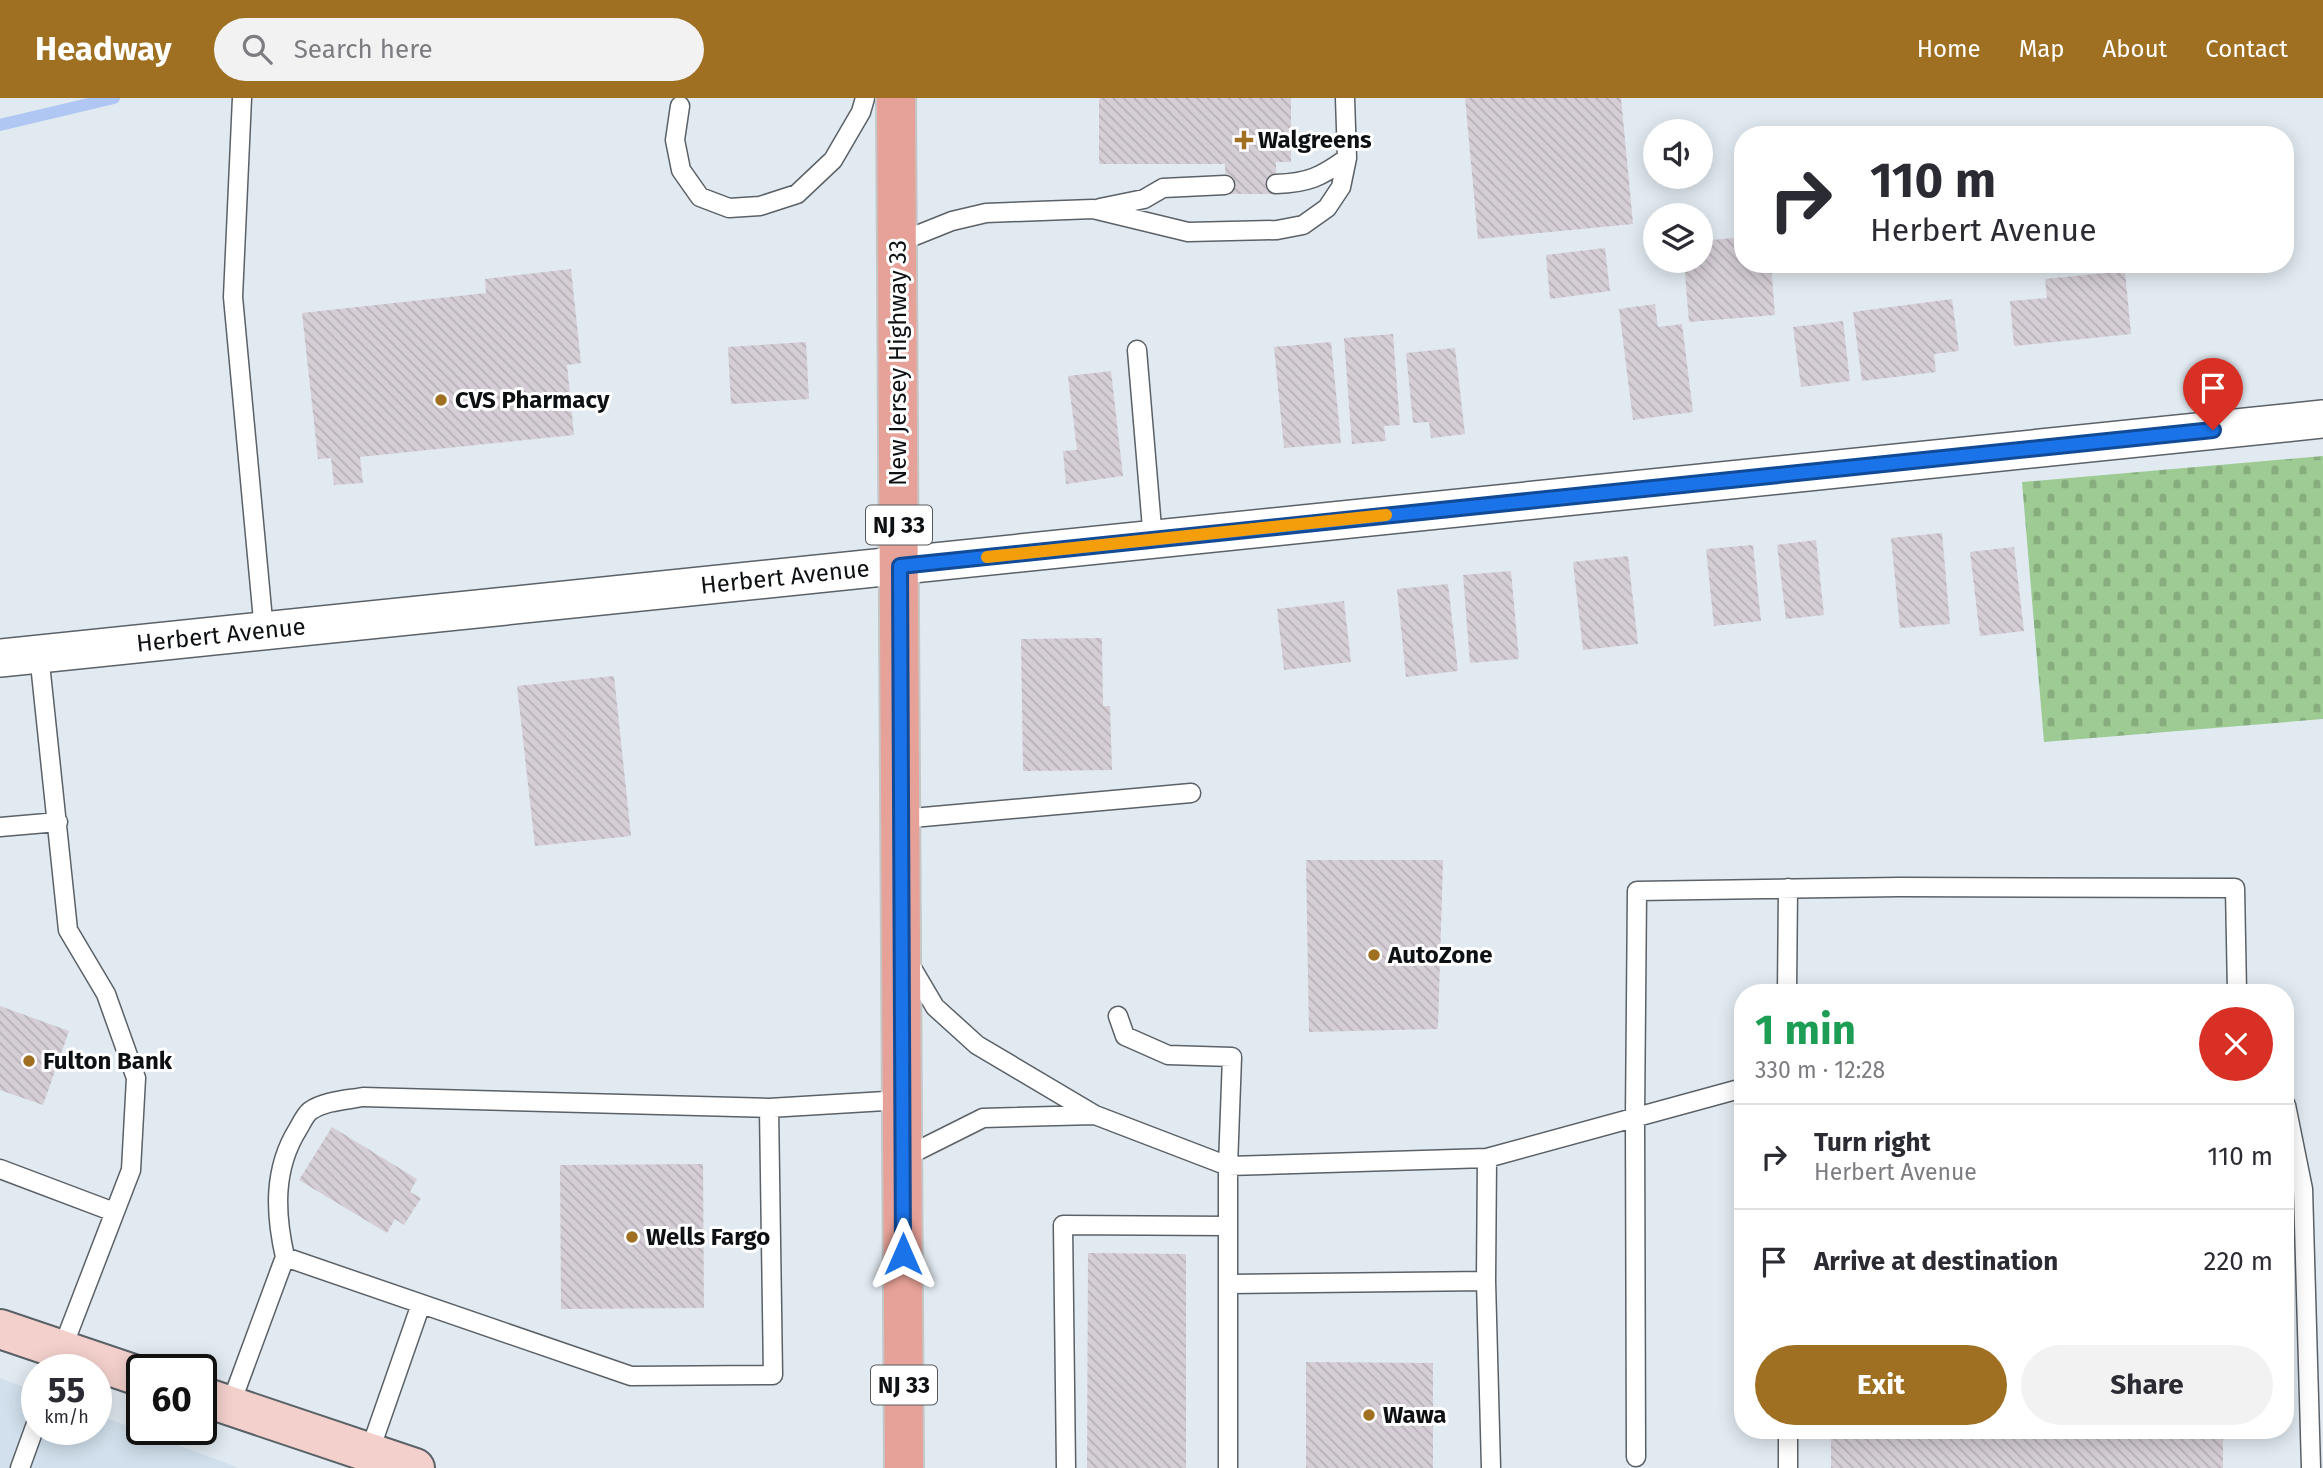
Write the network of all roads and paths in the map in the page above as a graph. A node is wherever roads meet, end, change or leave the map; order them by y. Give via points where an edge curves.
1 (242, 98) edge
2 (865, 98) edge
3 (896, 98) edge
4 (1345, 98) edge
5 (680, 106) dead end
6 (1347, 158) junction
7 (1276, 184) dead end
8 (1225, 185) dead end
9 (1093, 209) junction
10 (897, 243) junction
11 (1137, 350) dead end
12 (2323, 419) edge
13 (1153, 540) junction
14 (900, 566) junction
15 (264, 631) junction
16 (39, 654) junction
17 (0, 658) edge
18 (1191, 793) dead end
19 (901, 820) junction
20 (58, 821) junction
21 (0, 827) edge
22 (1788, 888) junction
23 (902, 952) junction
24 (1787, 984) edge
25 (2237, 984) edge
26 (1118, 1016) dead end
27 (1734, 1090) edge
28 (902, 1100) junction
29 (769, 1108) junction
30 (1095, 1115) junction
31 (1635, 1118) junction
32 (2294, 1145) edge
33 (903, 1158) junction
34 (1487, 1158) junction
35 (1228, 1166) junction
36 (0, 1169) edge
37 (114, 1212) junction
38 (1228, 1226) junction
39 (285, 1257) junction
40 (1486, 1281) junction
41 (1228, 1284) junction
42 (421, 1304) junction
43 (0, 1329) edge
44 (47, 1354) edge
45 (60, 1354) edge
46 (217, 1399) edge
47 (217, 1401) edge
48 (1788, 1439) edge
49 (28, 1445) edge
50 (369, 1452) junction
51 (1636, 1457) dead end
52 (20, 1468) edge
53 (415, 1468) edge
54 (904, 1468) edge
55 (1066, 1468) edge
56 (1228, 1468) edge
57 (1491, 1468) edge
58 (1788, 1468) edge
59 (2311, 1468) edge

1 - 15 lane via 233,297
2 - 5 lane via 862,112 833,160 797,194 760,206 729,208 700,197 681,170 675,140
3 - 10 main road, New Jersey Highway 33 / NJ 33
4 - 6 lane
6 - 7 lane via 1301,184
6 - 9 lane via 1341,187 1327,208 1303,225 1188,232
8 - 9 lane via 1163,188 1144,199
9 - 10 lane via 986,212
10 - 14 main road, New Jersey Highway 33 / NJ 33
11 - 13 lane
12 - 13 street, Herbert Avenue
13 - 14 street, Herbert Avenue
14 - 15 street, Herbert Avenue
14 - 19 main road, New Jersey Highway 33 / NJ 33
15 - 16 street, Herbert Avenue
16 - 17 street, Herbert Avenue
16 - 20 lane
18 - 19 lane
19 - 23 main road, New Jersey Highway 33 / NJ 33
20 - 21 lane
20 - 37 lane via 68,930 106,994 136,1078 131,1170
22 - 24 lane
22 - 25 lane via 2235,888
22 - 31 lane via 1637,891
23 - 28 main road, New Jersey Highway 33 / NJ 33
23 - 30 lane via 935,1007 977,1045
26 - 35 lane via 1125,1036 1168,1055 1232,1057
27 - 31 lane
28 - 29 lane
28 - 33 main road, New Jersey Highway 33 / NJ 33
29 - 39 lane via 363,1097 332,1102 309,1112 292,1139 278,1179 278,1223
29 - 42 lane via 773,1376 631,1377
30 - 33 lane via 983,1118
30 - 35 lane
31 - 34 lane
31 - 51 lane
32 - 59 lane via 2303,1189
33 - 54 main road, New Jersey Highway 33 / NJ 33
34 - 35 lane
34 - 40 lane
35 - 38 lane
36 - 37 lane
37 - 45 lane
38 - 41 lane
38 - 55 lane via 1063,1224
39 - 42 lane
39 - 46 lane
40 - 41 lane
40 - 57 lane
41 - 56 lane
42 - 50 lane
43 - 44 street
47 - 50 street
48 - 58 lane
49 - 52 lane
50 - 53 street

